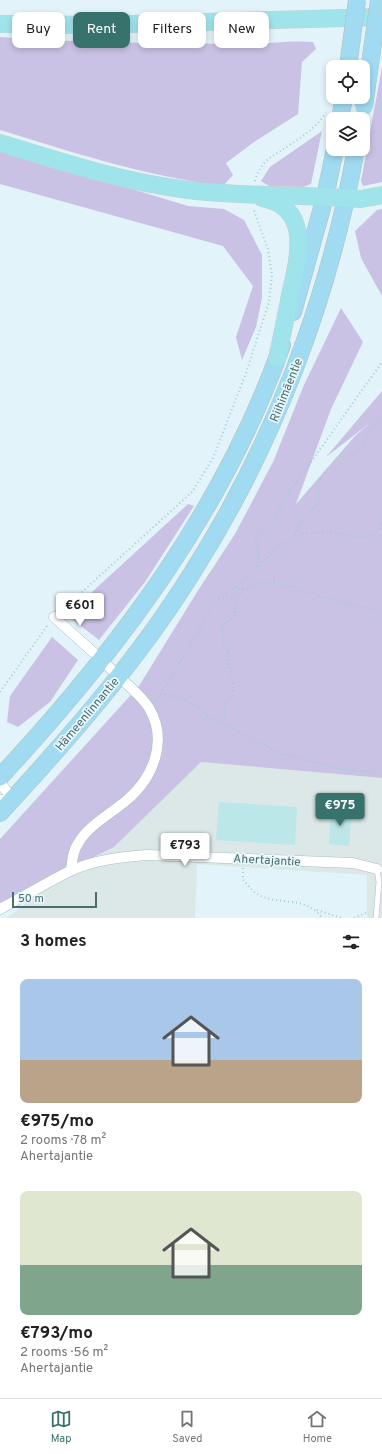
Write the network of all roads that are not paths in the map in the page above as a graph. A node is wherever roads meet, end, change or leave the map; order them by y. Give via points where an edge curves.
1 (357, 0) edge
2 (379, 0) edge
3 (382, 17) edge
4 (0, 24) edge
5 (349, 60) edge
6 (362, 112) edge
7 (0, 143) edge
8 (334, 156) edge
9 (355, 156) edge
10 (249, 195) junction
11 (382, 195) edge
12 (325, 197) junction
13 (347, 198) junction
14 (277, 358) junction
15 (154, 592) joint
16 (168, 610) joint
17 (54, 617) road end
18 (93, 652) dead end
19 (126, 683) dead end
20 (0, 777) edge
21 (0, 783) edge
22 (4, 805) edge
23 (380, 870) edge
24 (71, 871) junction
25 (0, 909) edge
26 (376, 918) edge

1 - 5 main road, bridge
2 - 6 main road, bridge
3 - 4 highway
7 - 10 highway via 144,182 187,190
8 - 12 main road, Riihimäentie
9 - 13 main road, Riihimäentie
10 - 12 highway
10 - 14 highway via 276,202 286,209 292,217 299,238 297,261
11 - 13 highway via 361,199
12 - 13 highway
12 - 14 main road, Riihimäentie via 305,272
13 - 16 main road, Riihimäentie via 312,324 276,416 248,477
14 - 15 main road, Riihimäentie via 230,465
15 - 20 main road, Hämeenlinnantie via 69,700
16 - 22 main road, Hämeenlinnantie via 76,728
17 - 18 street
19 - 24 street via 149,707 156,722 158,752 148,776 129,798 79,841
21 - 22 street via 9,794
23 - 24 street, Ahertajantie via 353,863 147,855 98,862
23 - 26 lane
24 - 25 street, Ahertajantie

